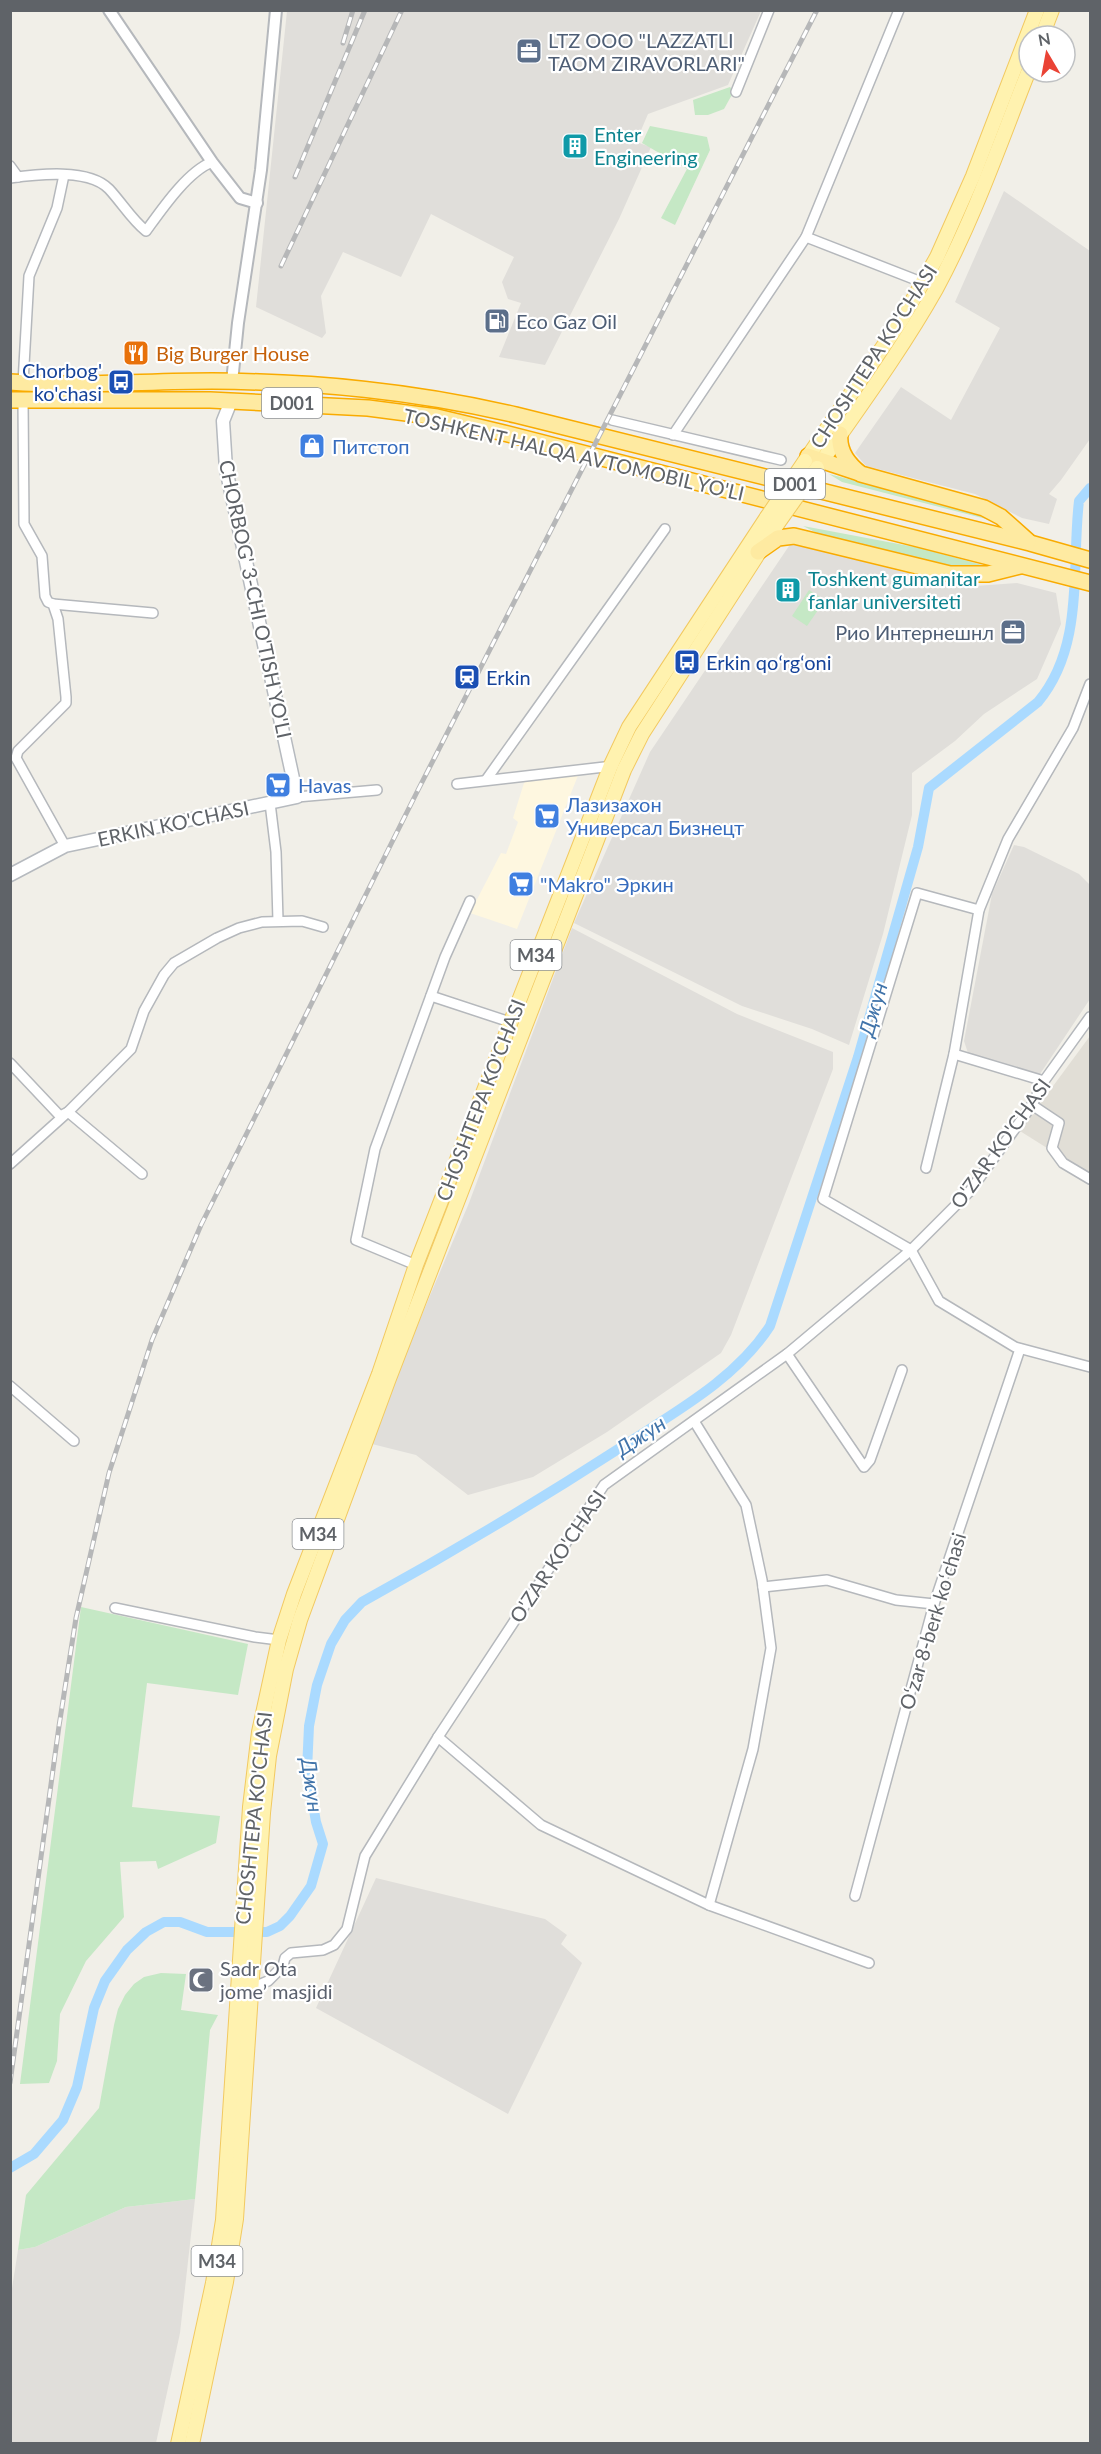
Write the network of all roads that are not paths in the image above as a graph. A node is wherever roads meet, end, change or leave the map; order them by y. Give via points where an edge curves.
1 (109, 10) edge
2 (276, 10) edge
3 (769, 10) edge
4 (899, 10) edge
5 (1037, 10) edge
6 (1014, 70) junction
7 (1017, 70) edge
8 (1023, 84) edge
9 (736, 92) dead end
10 (212, 162) junction
11 (10, 166) edge
12 (64, 175) junction
13 (14, 178) edge
14 (257, 203) junction
15 (806, 237) junction
16 (924, 284) junction
17 (17, 382) edge
18 (232, 382) junction
19 (17, 400) edge
20 (231, 401) junction
21 (612, 420) dead end
22 (840, 434) junction
23 (673, 435) junction
24 (781, 460) dead end
25 (813, 462) junction
26 (861, 474) junction
27 (772, 520) junction
28 (665, 529) dead end
29 (1030, 543) junction
30 (758, 552) junction
31 (1090, 560) edge
32 (1024, 565) junction
33 (1090, 584) edge
34 (53, 604) junction
35 (153, 613) dead end
36 (1090, 684) edge
37 (617, 767) junction
38 (486, 780) junction
39 (457, 784) dead end
40 (377, 790) dead end
41 (297, 797) junction
42 (270, 803) junction
43 (65, 846) junction
44 (10, 875) edge
45 (470, 901) dead end
46 (979, 910) junction
47 (278, 921) junction
48 (323, 927) dead end
49 (431, 996) junction
50 (1090, 1017) edge
51 (510, 1022) junction
52 (954, 1054) junction
53 (10, 1063) edge
54 (1044, 1081) junction
55 (1032, 1105) junction
56 (68, 1112) junction
57 (10, 1164) edge
58 (926, 1168) dead end
59 (142, 1174) dead end
60 (1090, 1179) edge
61 (447, 1187) junction
62 (460, 1192) junction
63 (911, 1250) junction
64 (416, 1265) junction
65 (1020, 1349) junction
66 (787, 1354) junction
67 (1090, 1367) edge
68 (902, 1370) dead end
69 (10, 1386) edge
70 (694, 1420) junction
71 (74, 1441) dead end
72 (762, 1587) junction
73 (934, 1604) junction
74 (115, 1608) dead end
75 (279, 1640) junction
76 (438, 1737) junction
77 (250, 1894) junction
78 (855, 1896) dead end
79 (709, 1905) junction
80 (869, 1963) dead end
81 (246, 1969) junction
82 (251, 1988) junction
83 (239, 2079) junction
84 (189, 2424) junction
85 (178, 2444) edge
86 (192, 2444) edge

1 - 10 street
2 - 14 street
3 - 9 street
4 - 15 street
5 - 6 main road, CHOSHTEPA KO'CHASI
6 - 7 main road
6 - 16 main road, CHOSHTEPA KO'CHASI via 950,231
8 - 22 main road, CHOSHTEPA KO'CHASI via 949,262 914,325
10 - 12 street via 193,174 146,231 107,187 90,177
10 - 14 street via 240,198
11 - 13 street
12 - 13 street
12 - 17 street via 57,208 30,276
14 - 18 street
15 - 16 street
15 - 23 street
16 - 25 main road, CHOSHTEPA KO'CHASI
17 - 18 highway, TOSHKENT HALQA AVTOMOBIL YO'LI / D001
18 - 20 highway
18 - 29 highway, TOSHKENT HALQA AVTOMOBIL YO'LI / D001 via 359,387 444,399
19 - 20 highway, TOSHKENT HALQA AVTOMOBIL YO'LI / D001
19 - 34 street via 24,524 42,556 45,596
20 - 32 highway, TOSHKENT HALQA AVTOMOBIL YO'LI / D001 via 368,408 437,417
20 - 41 main road, CHORBOG' 3-CHI O'TISH YO'LI via 223,422 226,469
21 - 23 street
22 - 25 main road, CHOSHTEPA KO'CHASI
22 - 26 highway via 843,454
23 - 24 street
25 - 26 highway
25 - 27 main road, CHOSHTEPA KO'CHASI / M34, bridge
26 - 29 highway via 984,508 1001,517
27 - 30 main road, CHOSHTEPA KO'CHASI / M34
27 - 37 main road, CHOSHTEPA KO'CHASI / M34 via 629,727
28 - 38 street
29 - 31 highway, TOSHKENT HALQA AVTOMOBIL YO'LI / D001
30 - 32 highway via 778,538 794,536 950,574 988,574
30 - 37 main road, CHOSHTEPA KO'CHASI / M34
32 - 33 highway, TOSHKENT HALQA AVTOMOBIL YO'LI
34 - 35 street
34 - 43 street via 66,702 16,754
36 - 46 street via 1073,728 1008,839
37 - 38 street
37 - 51 main road, CHOSHTEPA KO'CHASI / M34
37 - 62 main road, CHOSHTEPA KO'CHASI / M34
38 - 39 street
40 - 41 street, ERKIN KO'CHASI
41 - 42 main road, ERKIN KO'CHASI
42 - 43 main road, ERKIN KO'CHASI
42 - 47 street
43 - 44 main road, ERKIN KO'CHASI
45 - 49 street
46 - 52 street
46 - 63 street via 917,893 823,1198
47 - 48 street via 302,921
47 - 56 street via 239,928 174,963 144,1011 131,1049
49 - 51 street
49 - 64 street via 375,1149 356,1240
50 - 54 street, O'ZAR KO'CHASI
51 - 61 main road, CHOSHTEPA KO'CHASI / M34
52 - 54 street
52 - 58 street
53 - 56 street via 60,1116
54 - 55 street, O'ZAR KO'CHASI
55 - 60 street via 1059,1123 1052,1148 1063,1163
55 - 63 street, O'ZAR KO'CHASI via 970,1191
56 - 57 street
56 - 59 street
61 - 62 main road
61 - 64 main road, CHOSHTEPA KO'CHASI / M34
62 - 77 main road, CHOSHTEPA KO'CHASI / M34 via 293,1641 269,1756
63 - 65 street via 939,1301
63 - 66 street, O'ZAR KO'CHASI
64 - 75 main road, CHOSHTEPA KO'CHASI / M34
65 - 67 street
65 - 73 street, Oʻzar 8-berk koʻchasi
66 - 68 street via 864,1467 870,1460
66 - 70 street, O'ZAR KO'CHASI
69 - 71 street
70 - 72 street via 746,1505
70 - 76 street, O'ZAR KO'CHASI via 604,1485
72 - 73 street via 827,1580 896,1600
72 - 79 street via 771,1648 753,1749
73 - 78 street, Oʻzar 8-berk koʻchasi
74 - 75 street
75 - 77 main road, CHOSHTEPA KO'CHASI / M34 via 259,1732
76 - 79 street via 541,1825
76 - 82 street, O'ZAR KO'CHASI via 365,1856 347,1929 334,1945 323,1950 291,1953 268,1981
77 - 81 main road, CHOSHTEPA KO'CHASI / M34
79 - 80 street
81 - 82 main road, CHOSHTEPA KO'CHASI / M34
81 - 83 main road, CHOSHTEPA KO'CHASI / M34
82 - 83 main road, CHOSHTEPA KO'CHASI / M34
83 - 84 main road, M34 via 219,2251
84 - 85 main road, M34
84 - 86 main road, M34

